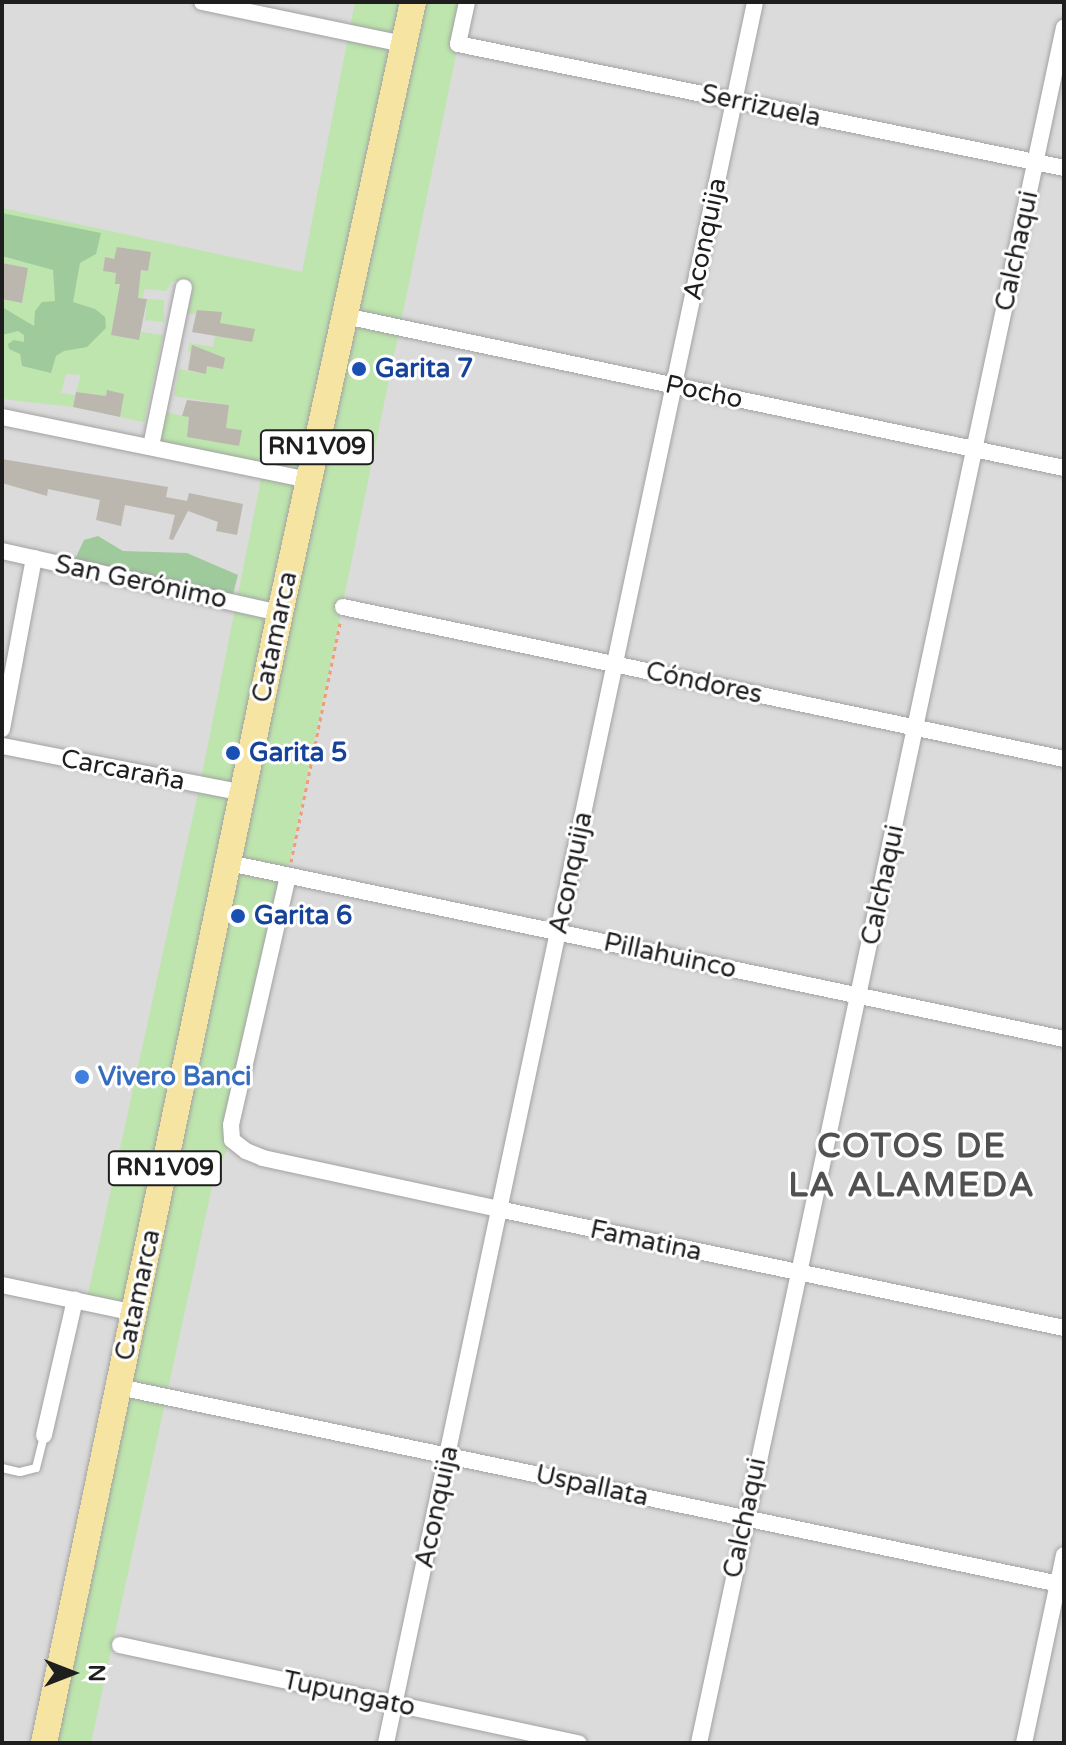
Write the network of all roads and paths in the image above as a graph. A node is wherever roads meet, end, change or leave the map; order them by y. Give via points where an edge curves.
1 (202, 2) edge
2 (413, 2) edge
3 (467, 2) edge
4 (755, 2) edge
5 (1064, 27) edge
6 (403, 44) junction
7 (734, 101) junction
8 (1035, 163) junction
9 (1064, 168) edge
10 (184, 287) dead end
11 (345, 316) junction
12 (674, 386) junction
13 (2, 417) edge
14 (151, 446) junction
15 (975, 449) junction
16 (1064, 468) edge
17 (310, 480) junction
18 (2, 551) edge
19 (34, 558) junction
20 (343, 607) joint
21 (280, 613) junction
22 (615, 664) junction
23 (916, 728) junction
24 (2, 729) edge
25 (2, 746) edge
26 (1064, 759) edge
27 (243, 793) junction
28 (229, 863) junction
29 (288, 876) junction
30 (559, 932) junction
31 (859, 995) junction
32 (1064, 1039) edge
33 (498, 1209) junction
34 (796, 1272) junction
35 (2, 1285) edge
36 (75, 1300) junction
37 (135, 1313) junction
38 (1064, 1328) edge
39 (119, 1387) junction
40 (44, 1435) joint
41 (448, 1456) junction
42 (2, 1468) edge
43 (745, 1517) junction
44 (1064, 1555) edge
45 (1061, 1584) edge
46 (120, 1645) dead end
47 (394, 1704) junction
48 (44, 1743) edge
49 (386, 1743) edge
50 (579, 1743) edge
51 (699, 1743) edge
52 (1024, 1743) edge

1 - 6 street
2 - 6 main road, Catamarca / RN1V09
3 - 7 street, Serrizuela via 458,44
4 - 7 street, Aconquija
5 - 8 street, Calchaqui
6 - 11 main road, Catamarca / RN1V09
7 - 8 street, Serrizuela
7 - 12 street, Aconquija
8 - 9 street, Serrizuela
8 - 15 street, Calchaqui
10 - 14 street
11 - 12 street, Pocho
11 - 17 main road, Catamarca / RN1V09
12 - 15 street, Pocho
12 - 22 street, Aconquija
13 - 14 street
14 - 17 street
15 - 16 street, Pocho
15 - 23 street, Calchaqui
17 - 21 main road, Catamarca / RN1V09
18 - 19 street, San Gerónimo
19 - 21 street, San Gerónimo
19 - 24 street
20 - 22 street, Cóndores
20 - 29 path
21 - 27 main road, Catamarca / RN1V09
22 - 23 street, Cóndores
22 - 30 street, Aconquija
23 - 26 street, Cóndores
23 - 31 street, Calchaqui
25 - 27 street, Carcaraña
27 - 28 main road, Catamarca / RN1V09
28 - 29 street, Pillahuinco
28 - 37 main road, Catamarca / RN1V09
29 - 30 street, Pillahuinco
29 - 33 street, Famatina via 231,1125 232,1140 263,1158
30 - 31 street, Pillahuinco
30 - 33 street, Aconquija
31 - 32 street, Pillahuinco
31 - 34 street, Calchaqui
33 - 34 street, Famatina
33 - 41 street, Aconquija
34 - 38 street, Famatina
34 - 43 street, Calchaqui
35 - 36 street
36 - 37 street
36 - 40 street
37 - 39 main road, Catamarca / RN1V09
39 - 41 street, Uspallata
39 - 48 main road, Catamarca / RN1V09
40 - 42 lane via 36,1468
41 - 43 street, Uspallata
41 - 47 street, Aconquija
43 - 45 street, Uspallata
43 - 51 street, Calchaqui
44 - 45 street
45 - 52 street
46 - 47 street, Tupungato
47 - 49 street, Aconquija
47 - 50 street, Tupungato

